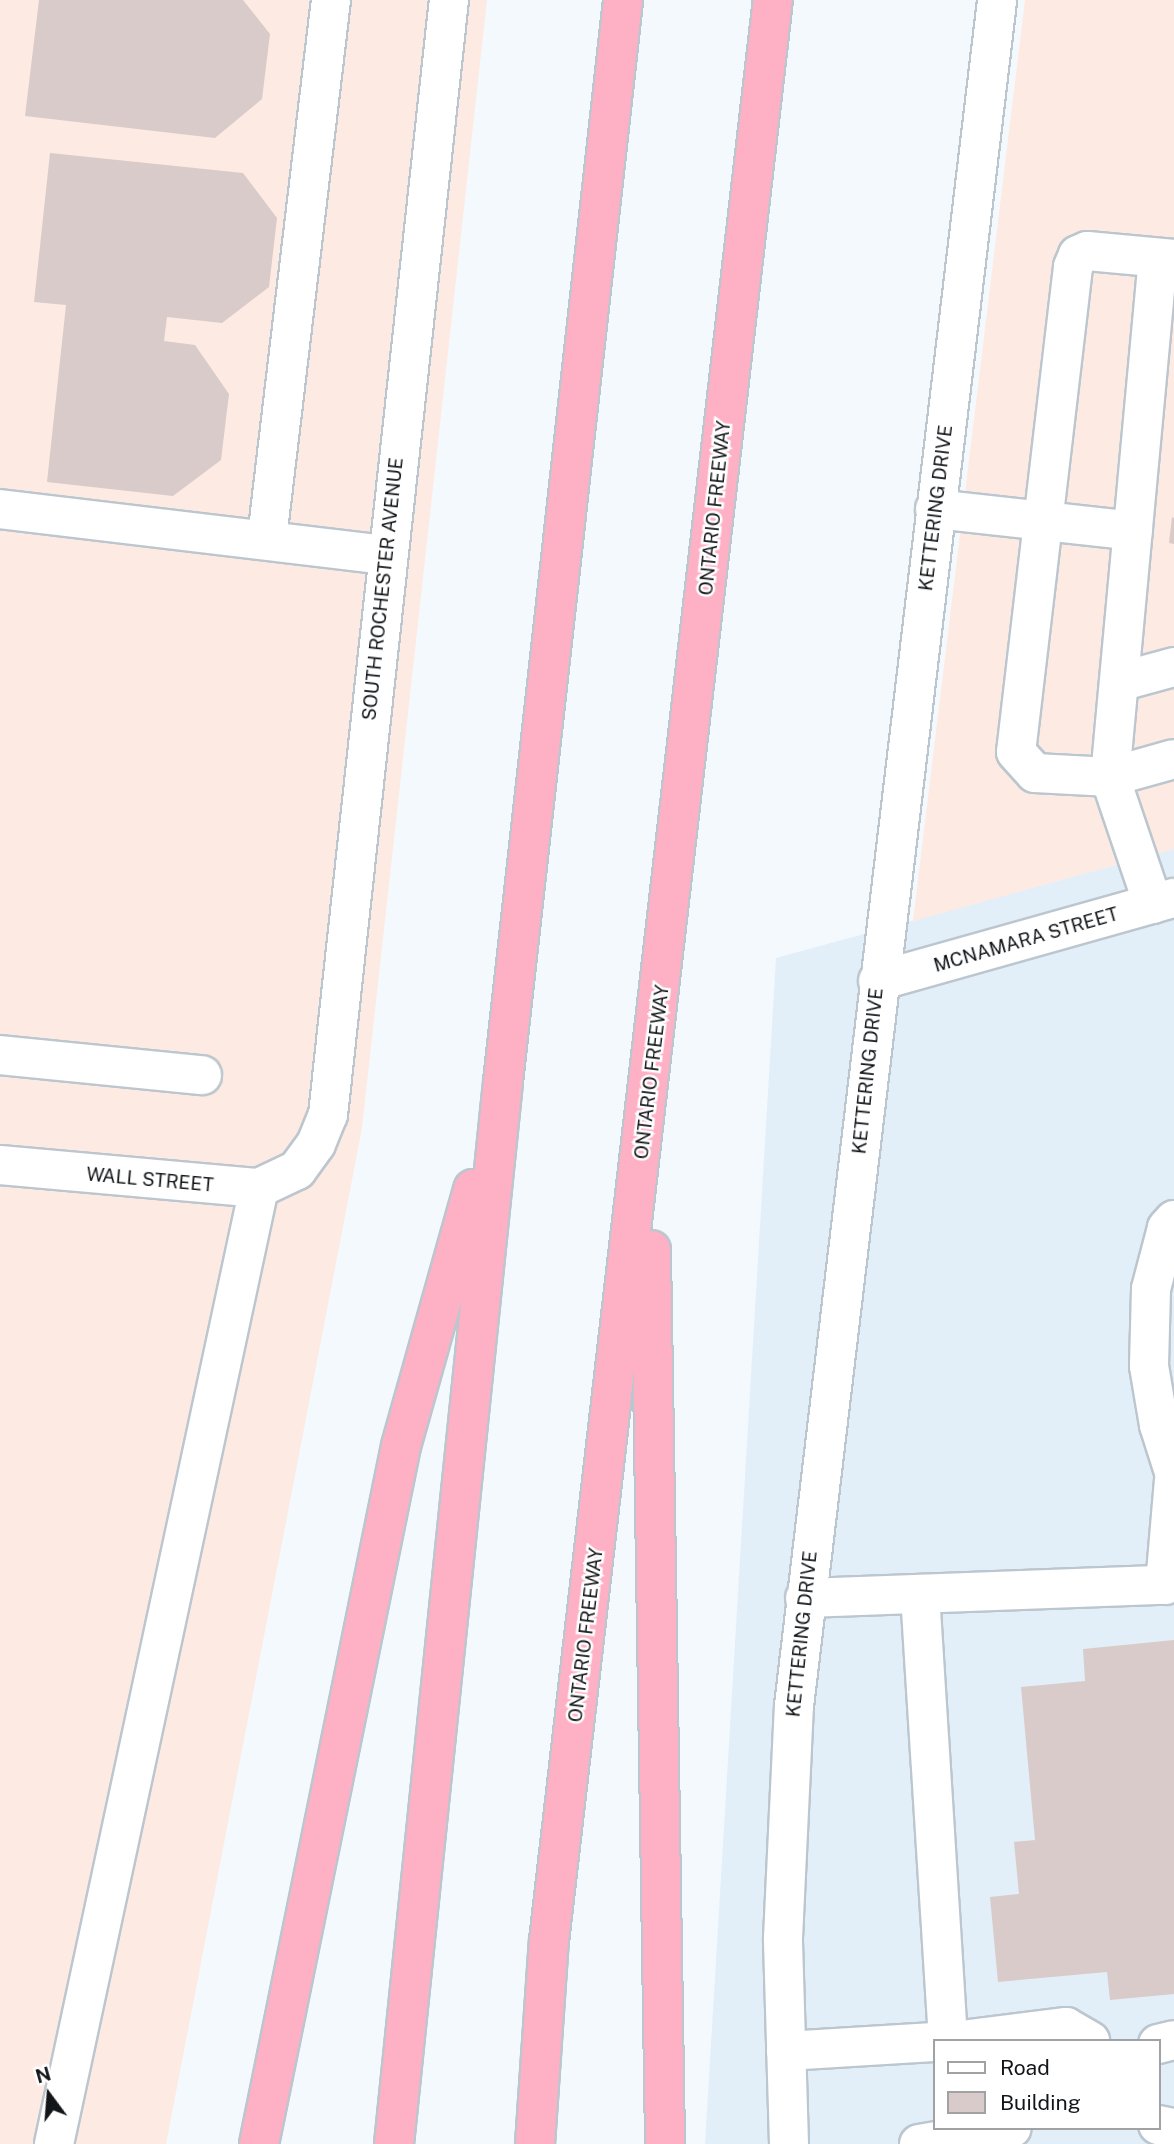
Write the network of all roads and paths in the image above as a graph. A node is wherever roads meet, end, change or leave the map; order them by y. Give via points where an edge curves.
1 (331, 0) edge
2 (449, 0) edge
3 (623, 0) edge
4 (773, 0) edge
5 (997, 0) edge
6 (1166, 259) edge
7 (0, 509) edge
8 (935, 509) junction
9 (1043, 522) junction
10 (1133, 531) junction
11 (267, 538) junction
12 (386, 555) junction
13 (1174, 667) edge
14 (1119, 682) junction
15 (1174, 759) edge
16 (1111, 777) junction
17 (1164, 901) edge
18 (878, 981) junction
19 (0, 1055) edge
20 (202, 1075) dead end
21 (503, 1082) junction
22 (649, 1101) junction
23 (0, 1165) edge
24 (259, 1188) junction
25 (1174, 1220) edge
26 (1174, 1472) edge
27 (1174, 1482) edge
28 (1171, 1587) edge
29 (920, 1594) junction
30 (805, 1598) junction
31 (951, 2039) edge
32 (967, 2039) edge
33 (1087, 2039) edge
34 (932, 2042) edge
35 (786, 2052) junction
36 (1005, 2134) edge
37 (54, 2144) edge
38 (259, 2144) edge
39 (394, 2144) edge
40 (535, 2144) edge
41 (666, 2144) edge
42 (789, 2144) edge
43 (919, 2144) edge

1 - 11 street
2 - 12 street, SOUTH ROCHESTER AVENUE
3 - 21 highway
4 - 22 highway, ONTARIO FREEWAY
5 - 8 street, KETTERING DRIVE
6 - 9 street via 1087,250 1078,256 1073,267
6 - 10 street
7 - 11 street
8 - 9 street
8 - 18 street, KETTERING DRIVE
9 - 10 street
9 - 16 street via 1016,752 1035,774
10 - 14 street
11 - 12 street
12 - 24 street, SOUTH ROCHESTER AVENUE via 328,1115 316,1144 297,1170
13 - 14 street
14 - 16 street
15 - 16 street
16 - 17 street
17 - 18 street, MCNAMARA STREET
18 - 30 street, KETTERING DRIVE
19 - 20 street
21 - 38 highway via 401,1446
21 - 39 highway
22 - 40 highway, ONTARIO FREEWAY via 550,1941
22 - 41 highway
23 - 24 street, WALL STREET
24 - 37 street
25 - 26 street via 1167,1228 1150,1289 1149,1366 1159,1425
27 - 28 street
28 - 29 street
29 - 30 street
29 - 31 street
30 - 35 street, KETTERING DRIVE via 794,1706 784,1924
32 - 33 street via 1066,2027
34 - 35 street
35 - 42 street, KETTERING DRIVE
36 - 43 street

